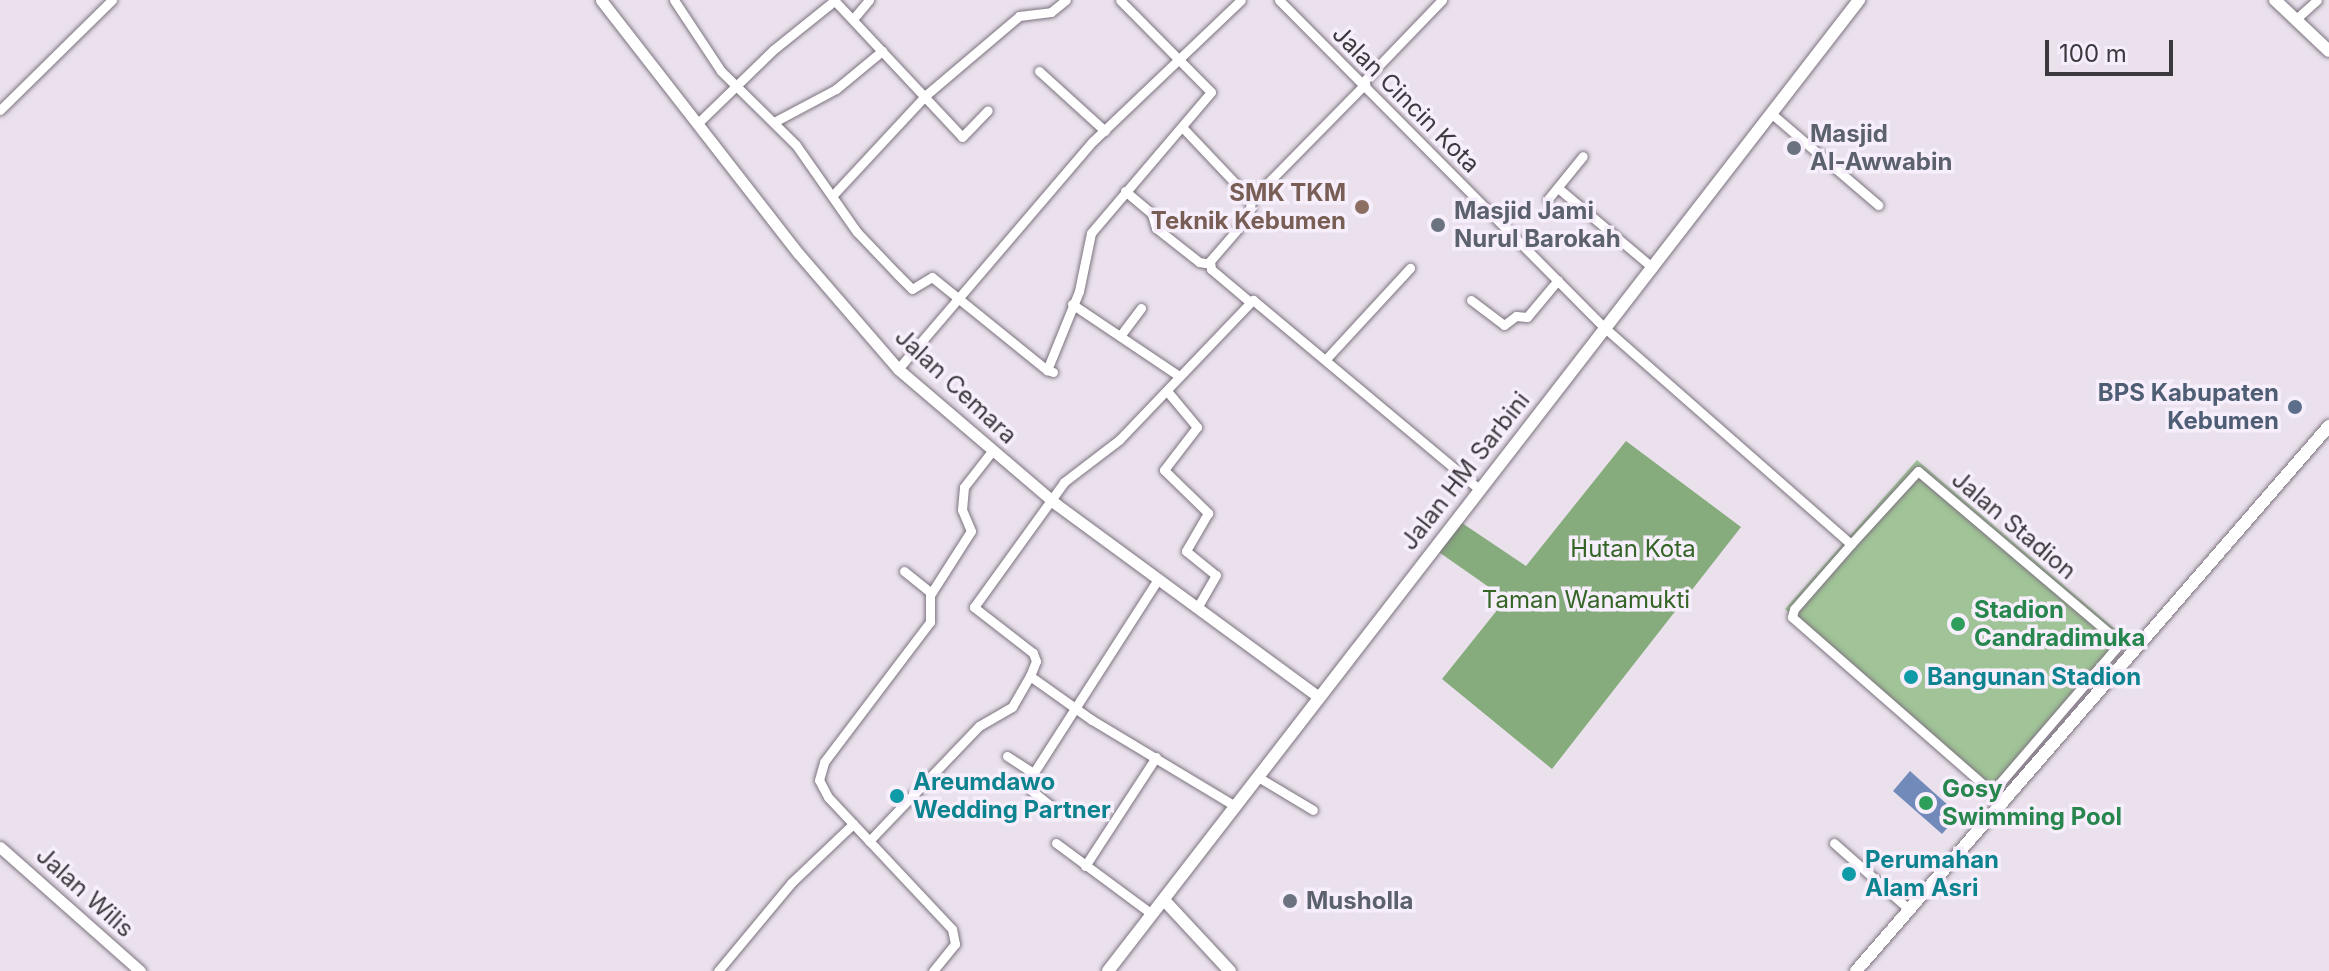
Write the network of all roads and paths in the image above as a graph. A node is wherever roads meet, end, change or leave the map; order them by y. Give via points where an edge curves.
1 (112, 0) edge
2 (601, 0) edge
3 (674, 0) edge
4 (834, 0) edge
5 (869, 0) edge
6 (1028, 0) edge
7 (1066, 0) edge
8 (1120, 0) edge
9 (1241, 0) edge
10 (1279, 0) edge
11 (1442, 0) edge
12 (1859, 0) edge
13 (2275, 0) edge
14 (2317, 0) edge
15 (1031, 11) junction
16 (853, 19) junction
17 (2296, 19) junction
18 (882, 51) junction
19 (2329, 51) edge
20 (1183, 60) junction
21 (1039, 71) dead end
22 (1364, 83) junction
23 (736, 85) junction
24 (926, 95) junction
25 (0, 110) edge
26 (988, 110) dead end
27 (1772, 114) junction
28 (774, 122) junction
29 (698, 123) junction
30 (1183, 128) junction
31 (1105, 131) junction
32 (1583, 156) dead end
33 (1558, 188) junction
34 (1125, 191) junction
35 (834, 194) junction
36 (1548, 199) dead end
37 (1251, 200) junction
38 (1878, 205) dead end
39 (1210, 264) junction
40 (1410, 268) dead end
41 (1653, 268) junction
42 (1558, 280) junction
43 (957, 299) junction
44 (1471, 300) dead end
45 (1250, 302) junction
46 (1072, 304) junction
47 (1141, 308) dead end
48 (1605, 328) junction
49 (1120, 336) junction
50 (1326, 359) junction
51 (898, 369) junction
52 (1179, 376) junction
53 (1167, 391) junction
54 (2329, 426) edge
55 (992, 451) junction
56 (1479, 489) junction
57 (1050, 499) junction
58 (1851, 544) junction
59 (904, 571) dead end
60 (1158, 579) junction
61 (931, 593) junction
62 (1197, 608) junction
63 (1030, 676) junction
64 (1319, 697) junction
65 (1075, 710) junction
66 (1007, 756) dead end
67 (1156, 757) junction
68 (1033, 773) junction
69 (1258, 777) junction
70 (1992, 792) junction
71 (2003, 802) junction
72 (1235, 806) junction
73 (1052, 807) dead end
74 (1313, 810) dead end
75 (853, 824) junction
76 (869, 841) junction
77 (1056, 843) dead end
78 (1834, 843) dead end
79 (0, 847) edge
80 (1085, 866) junction
81 (1164, 900) junction
82 (1910, 910) junction
83 (1152, 914) junction
84 (140, 971) edge
85 (718, 971) edge
86 (933, 971) edge
87 (1108, 971) edge
88 (1230, 971) edge
89 (1856, 971) edge

1 - 25 street
2 - 29 street, Jalan Cemara
3 - 23 street via 707,53
4 - 16 street
4 - 23 street
5 - 16 street
6 - 15 street
7 - 15 street via 1051,12
8 - 20 street
9 - 20 street
10 - 22 street, Jalan Cincin Kota
11 - 22 street
12 - 27 main road, Jalan HM Sarbini
13 - 17 main road
14 - 17 street
15 - 24 street
16 - 18 street
17 - 19 main road
18 - 24 street
18 - 28 street via 836,89
20 - 30 street via 1211,92
20 - 31 street
21 - 31 street
22 - 37 street
22 - 42 street, Jalan Cincin Kota
23 - 28 street
23 - 29 street
24 - 26 street via 962,137
24 - 35 street
27 - 38 street
27 - 41 main road, Jalan HM Sarbini
28 - 35 street
29 - 51 street, Jalan Cemara via 798,253
30 - 34 street
30 - 37 street
31 - 43 street
32 - 33 street
33 - 36 street
33 - 41 street
34 - 39 street via 1152,214 1156,228 1202,264
34 - 46 street via 1091,233
35 - 43 street via 857,232 912,289 932,277
37 - 39 street via 1249,216
39 - 45 street
40 - 50 street
41 - 48 main road, Jalan HM Sarbini
42 - 44 street via 1529,316 1514,316 1504,325
42 - 48 street, Jalan Cincin Kota
43 - 46 street via 1050,371
43 - 51 street
45 - 50 street via 1260,302
45 - 52 street
46 - 49 street
47 - 49 street
48 - 56 main road, Jalan HM Sarbini
48 - 58 street
49 - 52 street
50 - 56 street
51 - 55 street, Jalan Cemara
52 - 53 street
53 - 57 street
53 - 62 street via 1197,427 1164,470 1208,513 1186,551 1216,575
54 - 71 main road
55 - 57 street, Jalan Cemara
55 - 61 street via 962,493 970,535
56 - 64 main road, Jalan HM Sarbini
57 - 60 street, Jalan Cemara
57 - 63 street via 974,609 1033,653 1036,661
58 - 70 street, Jalan Stadion via 1792,617
58 - 70 street, Jalan Stadion via 1918,471 2114,637 2116,648
59 - 61 street
60 - 62 street, Jalan Cemara
60 - 65 street
61 - 75 street via 930,622 824,762 821,787
62 - 64 street, Jalan Cemara
63 - 65 street
63 - 76 street via 1012,707 979,726
64 - 69 main road, Jalan HM Sarbini
65 - 67 street
65 - 68 street
66 - 68 street
67 - 72 street
67 - 80 street
68 - 73 street via 1030,788
69 - 72 main road, Jalan HM Sarbini
69 - 74 street
70 - 71 street, Jalan Stadion
71 - 82 main road
72 - 81 main road, Jalan HM Sarbini
75 - 76 street
75 - 85 street via 781,895
76 - 86 street via 956,935
77 - 80 street
78 - 82 street
79 - 84 street, Jalan Wilis
80 - 83 street
81 - 83 main road, Jalan HM Sarbini
81 - 88 main road
82 - 89 main road
83 - 87 main road, Jalan HM Sarbini

